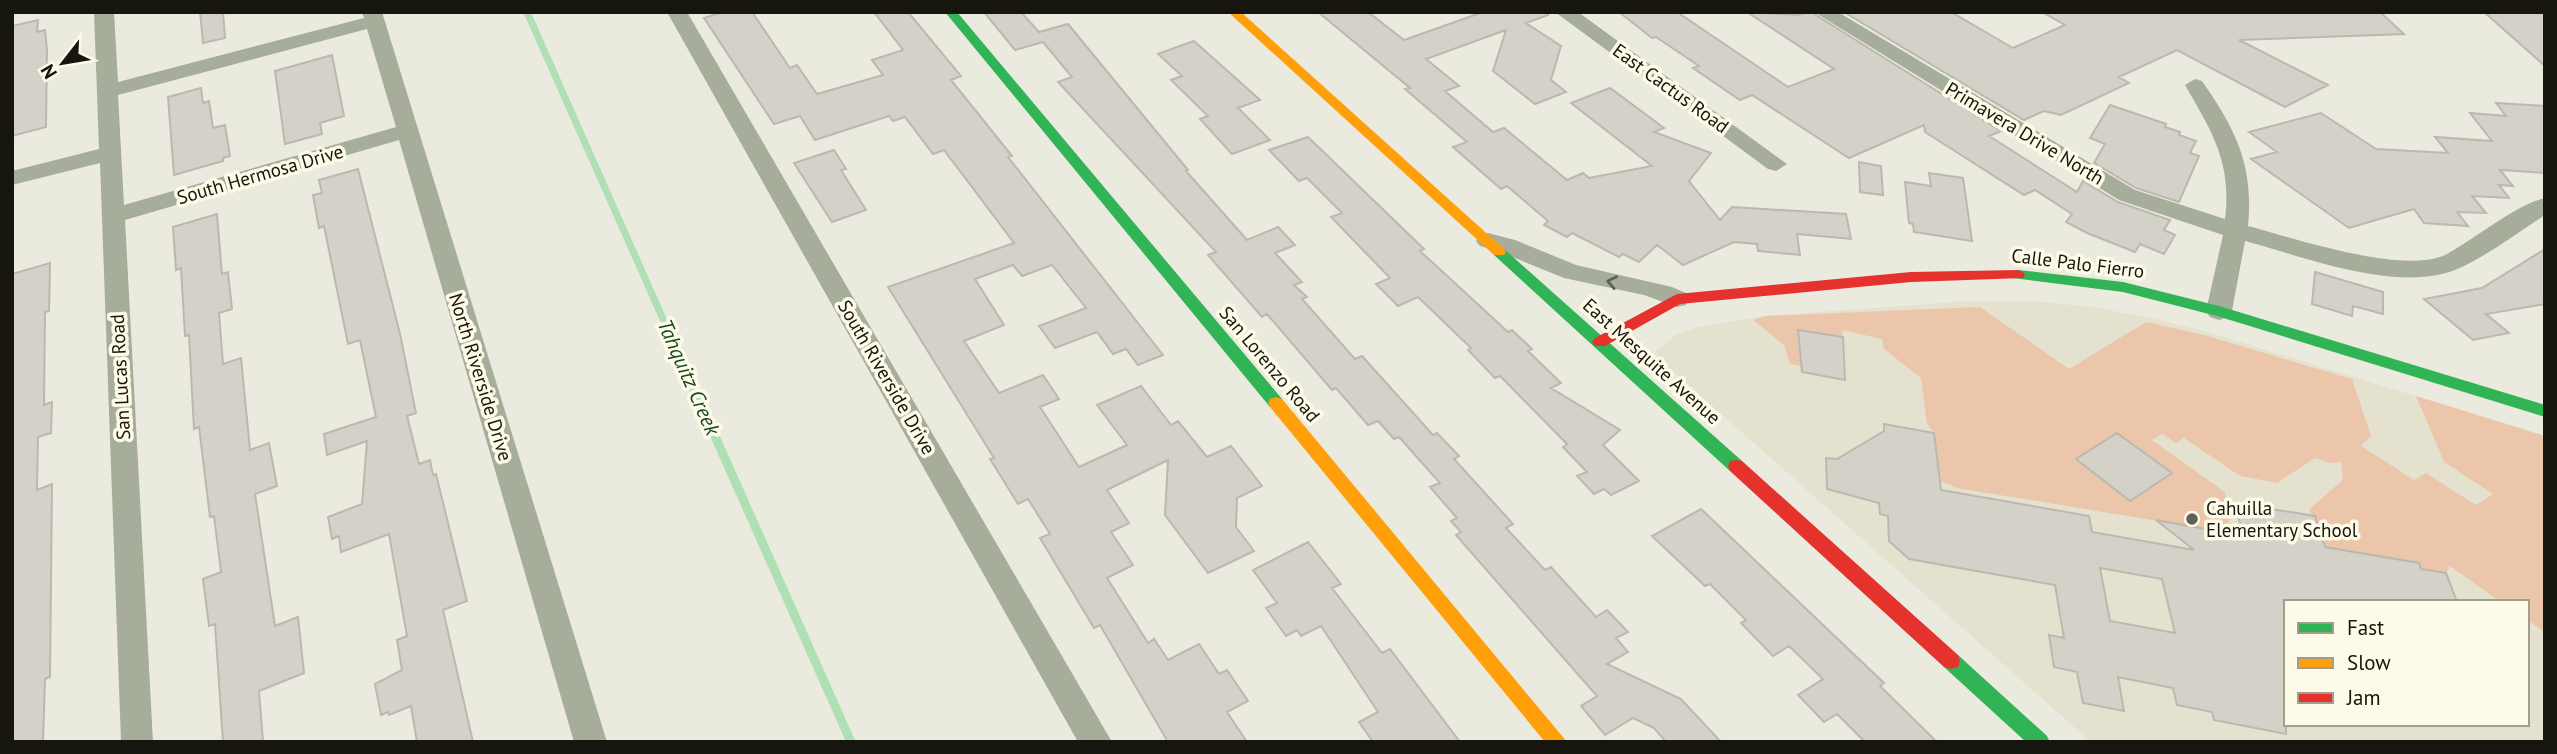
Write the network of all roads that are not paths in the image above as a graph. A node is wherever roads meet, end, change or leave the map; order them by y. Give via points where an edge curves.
1 (104, 12) edge
2 (677, 12) edge
3 (951, 12) edge
4 (1234, 12) edge
5 (1565, 12) edge
6 (1824, 12) edge
7 (374, 17) edge
8 (2195, 85) dead end
9 (108, 91) junction
10 (406, 131) junction
11 (111, 153) junction
12 (1776, 164) dead end
13 (12, 178) edge
14 (2545, 205) edge
15 (113, 216) junction
16 (2236, 231) junction
17 (1488, 241) junction
18 (1677, 299) junction
19 (2219, 311) junction
20 (1600, 342) junction
21 (2545, 411) edge
22 (136, 742) edge
23 (591, 742) edge
24 (1096, 742) edge
25 (1557, 742) edge
26 (2040, 742) edge

1 - 9 street, San Lucas Road
2 - 24 street, South Riverside Drive
3 - 25 street, San Lorenzo Road
4 - 17 street, East Mesquite Avenue
5 - 12 street, East Cactus Road
6 - 16 street, Primavera Drive North via 2127,195
7 - 9 street
7 - 10 street, North Riverside Drive
8 - 16 street via 2231,149 2236,170
9 - 11 street, San Lucas Road
10 - 15 street, South Hermosa Drive
10 - 23 street, North Riverside Drive
11 - 13 street
11 - 15 street, San Lucas Road
14 - 16 street, Primavera Drive North via 2452,262 2420,270 2353,261
15 - 22 street, San Lucas Road
16 - 19 street
18 -> 17 street via 1658,289 1570,272 1505,243
17 - 20 street, East Mesquite Avenue
18 - 19 street, Calle Palo Fierro via 1911,277 2005,274 2123,287
18 - 20 street, Calle Palo Fierro
19 - 21 street, Calle Palo Fierro
20 - 26 street, East Mesquite Avenue

